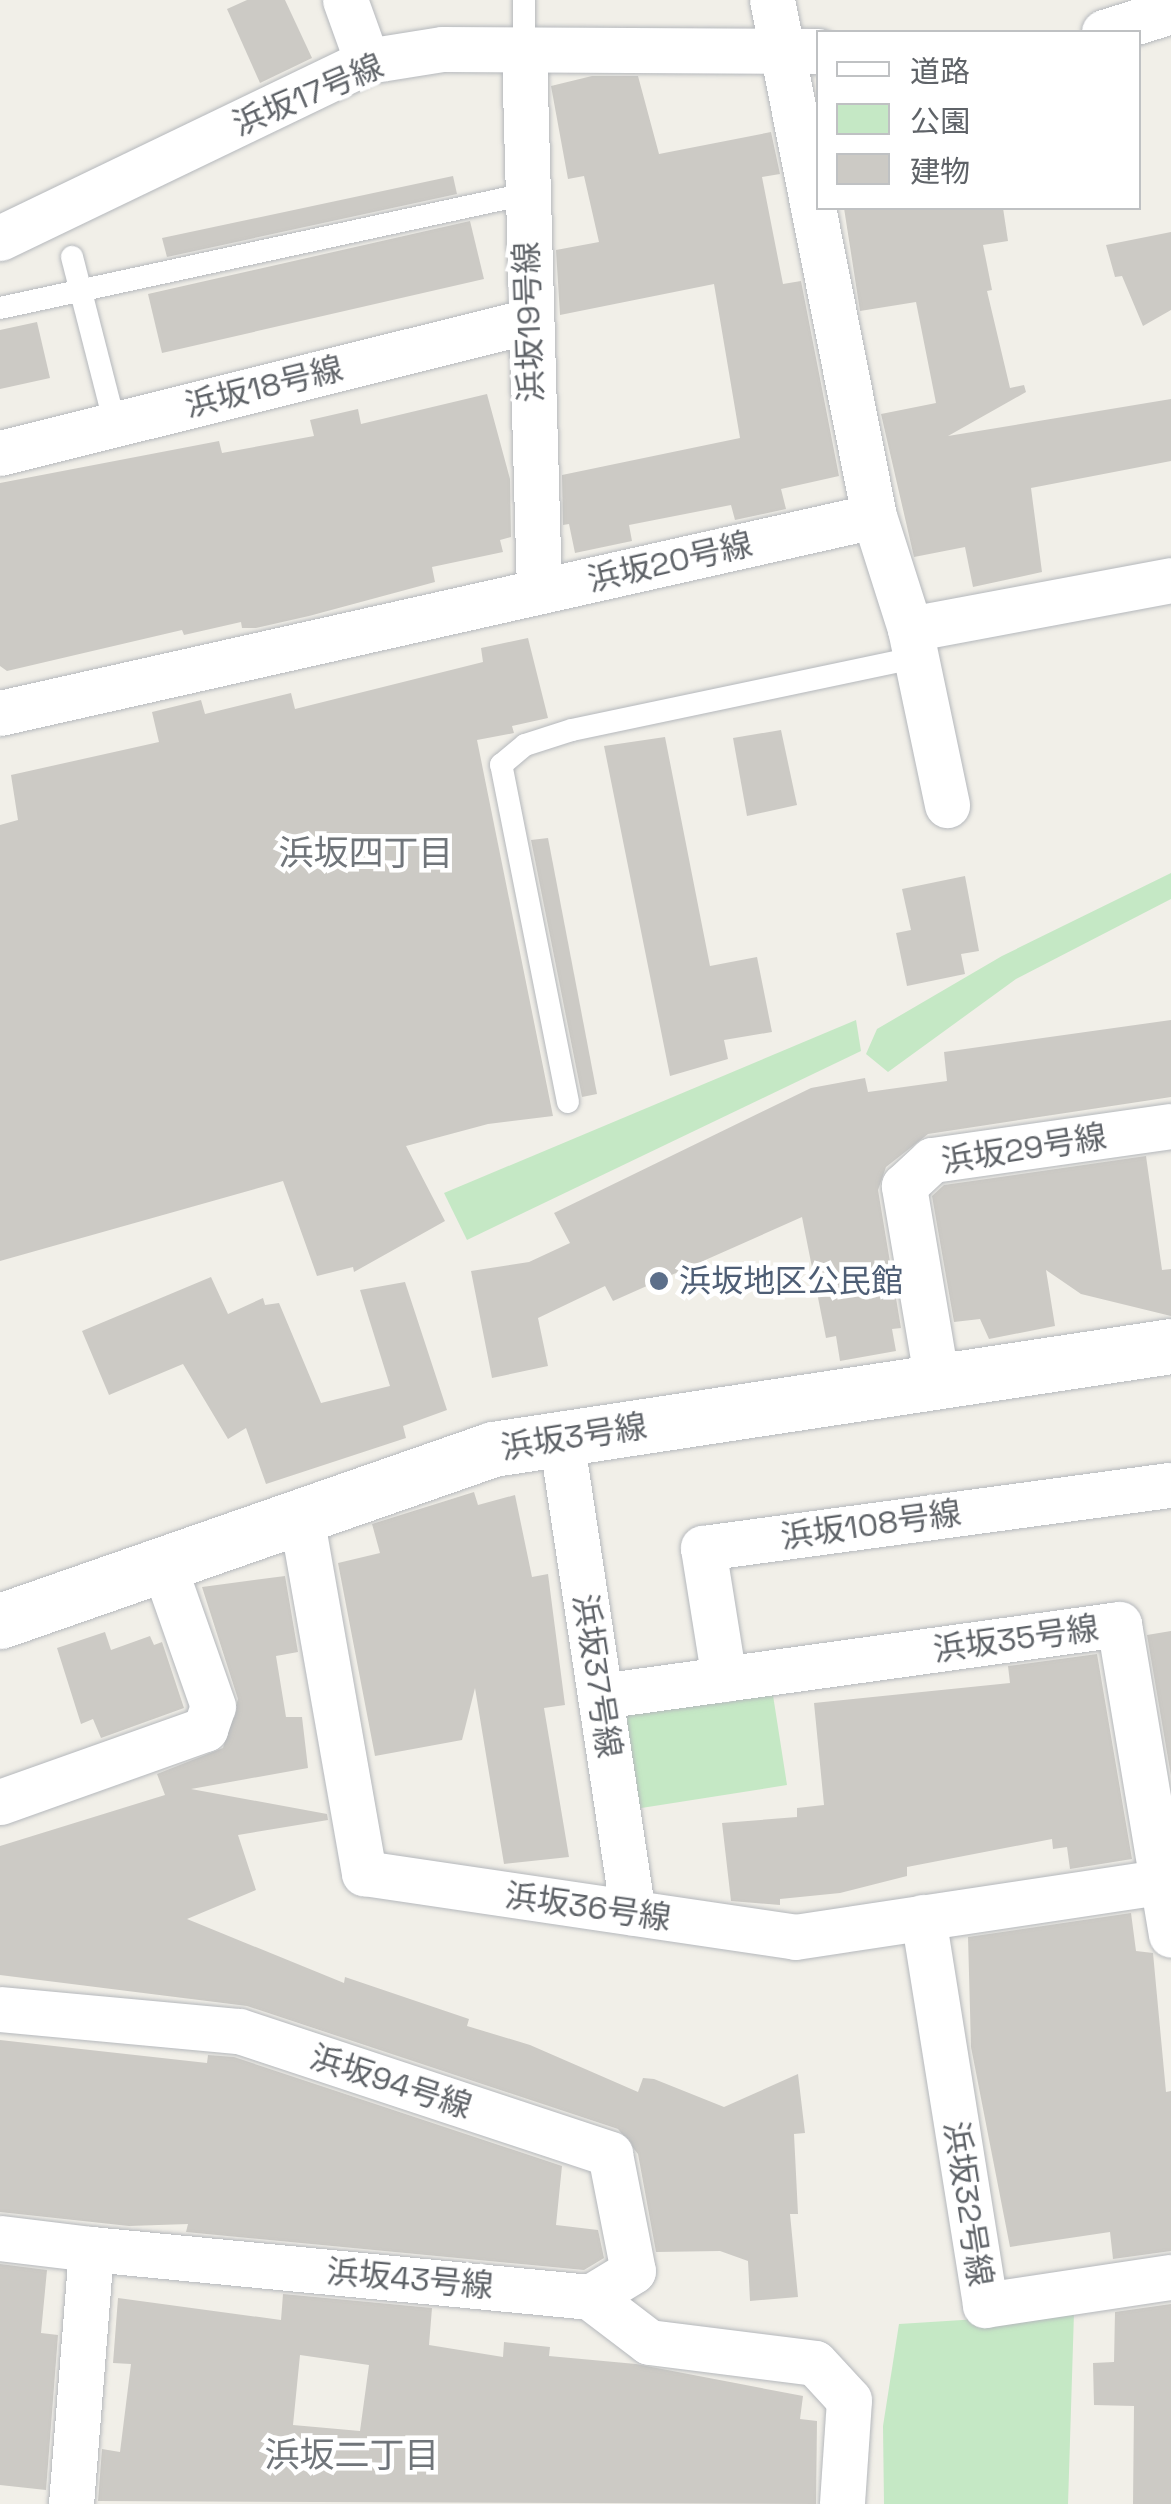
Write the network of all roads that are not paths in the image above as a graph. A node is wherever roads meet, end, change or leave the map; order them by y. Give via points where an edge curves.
1 (345, 0) edge
2 (524, 0) edge
3 (772, 0) edge
4 (1171, 11) edge
5 (1110, 30) edge
6 (799, 50) edge
7 (524, 53) junction
8 (367, 61) junction
9 (816, 156) edge
10 (526, 194) junction
11 (825, 210) edge
12 (0, 238) edge
13 (72, 257) dead end
14 (80, 288) junction
15 (0, 308) edge
16 (529, 321) junction
17 (115, 424) junction
18 (0, 453) edge
19 (874, 516) junction
20 (1171, 580) edge
21 (539, 591) junction
22 (914, 643) junction
23 (0, 713) edge
24 (947, 805) dead end
25 (568, 1102) dead end
26 (1171, 1126) edge
27 (1171, 1346) edge
28 (938, 1382) junction
29 (562, 1438) junction
30 (1171, 1485) edge
31 (301, 1516) junction
32 (164, 1564) junction
33 (0, 1621) edge
34 (724, 1679) junction
35 (600, 1696) junction
36 (0, 1802) edge
37 (1168, 1881) edge
38 (633, 1914) junction
39 (923, 1918) junction
40 (1171, 1936) edge
41 (0, 2009) edge
42 (0, 2238) edge
43 (91, 2248) junction
44 (1171, 2277) edge
45 (590, 2296) junction
46 (71, 2504) edge
47 (842, 2504) edge

1 - 8 street
2 - 7 lane
3 - 6 street
4 - 5 street
6 - 7 street, 浜坂17号線
6 - 9 street
7 - 8 street, 浜坂17号線 via 442,50
7 - 10 street, 浜坂19号線
8 - 12 street, 浜坂17号線
10 - 14 lane
10 - 16 street, 浜坂19号線
11 - 19 street
13 - 14 lane
14 - 15 lane
14 - 17 lane
16 - 17 street, 浜坂18号線
16 - 21 street, 浜坂19号線
17 - 18 street, 浜坂18号線
19 - 21 street, 浜坂20号線
19 - 22 street
20 - 22 street
21 - 23 street, 浜坂20号線
22 - 24 street
22 - 25 lane via 572,730 525,745 501,765
26 - 28 street, 浜坂29号線 via 932,1160 904,1186
27 - 28 street, 浜坂3号線
28 - 29 street, 浜坂3号線
29 - 31 street, 浜坂3号線 via 493,1449
29 - 35 street, 浜坂37号線
30 - 34 street, 浜坂108号線 via 703,1548
31 - 32 street, 浜坂3号線
31 - 38 street, 浜坂36号線 via 364,1874
32 - 33 street, 浜坂3号線
32 - 36 street via 213,1706 205,1729
34 - 35 street, 浜坂35号線
34 - 37 street, 浜坂35号線 via 1120,1624
35 - 38 street, 浜坂37号線
37 - 39 street, 浜坂36号線
37 - 40 street, 浜坂35号線
38 - 39 street, 浜坂36号線 via 795,1937
39 - 44 street, 浜坂32号線 via 985,2305
41 - 45 street, 浜坂94号線 via 239,2031 610,2154 633,2271
42 - 43 street, 浜坂43号線
43 - 45 street, 浜坂43号線
43 - 46 street
45 - 47 street via 649,2342 815,2363 849,2400

